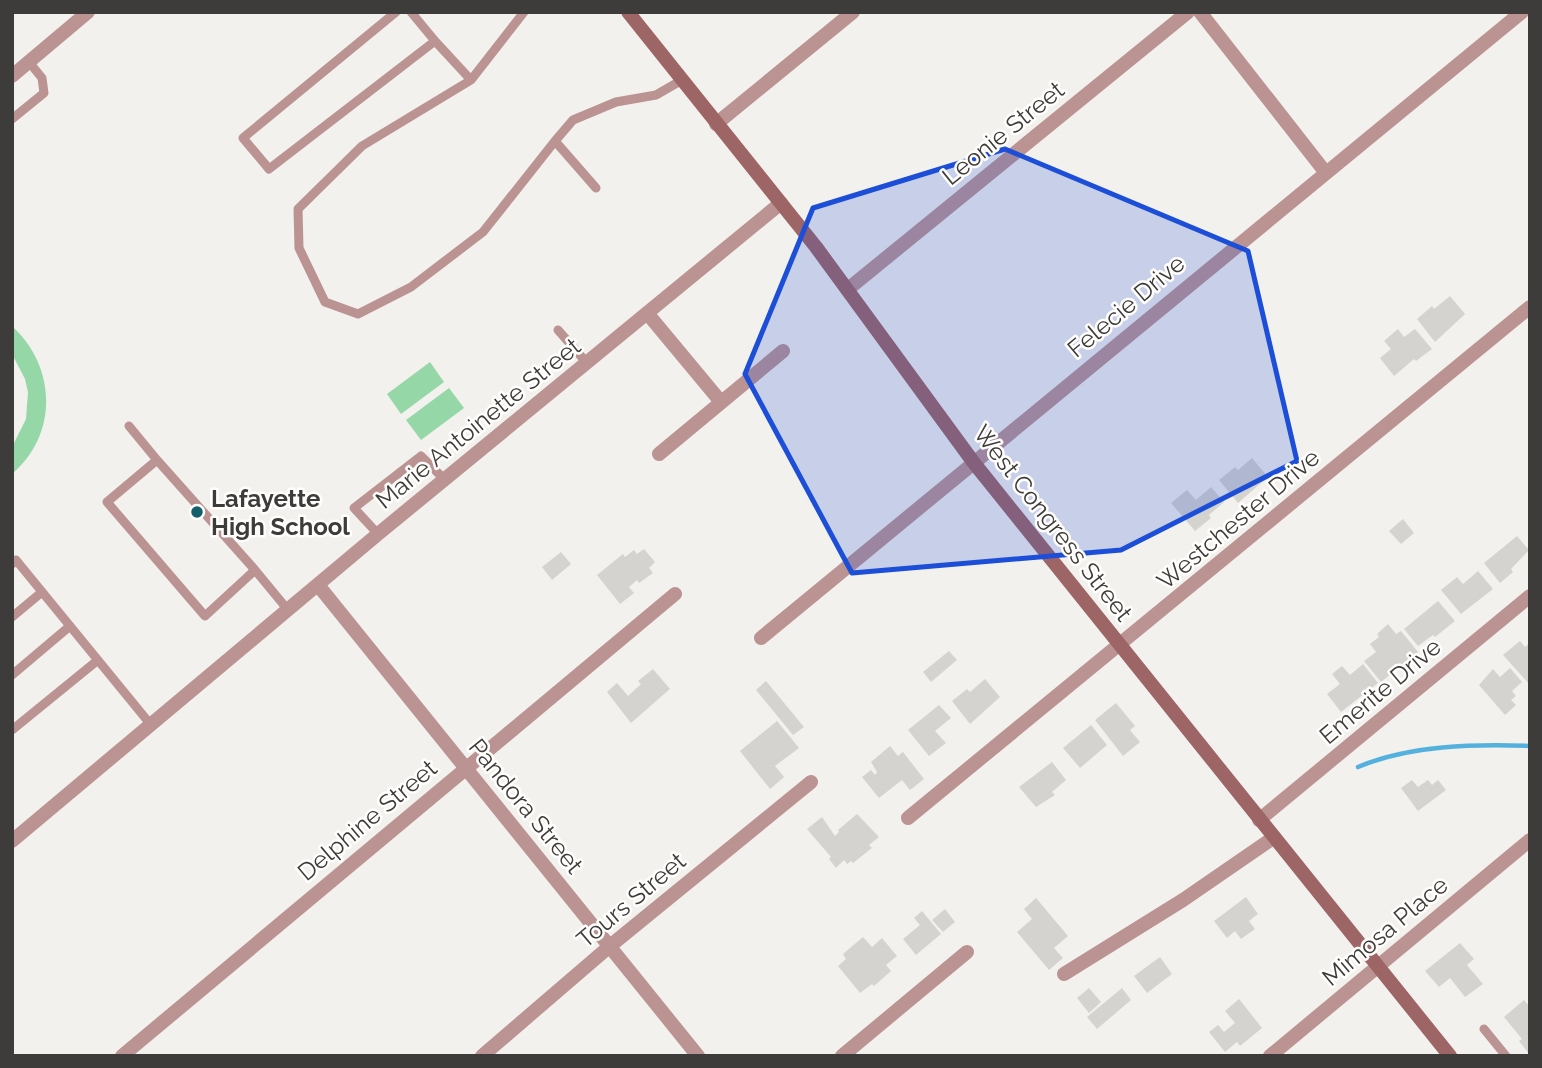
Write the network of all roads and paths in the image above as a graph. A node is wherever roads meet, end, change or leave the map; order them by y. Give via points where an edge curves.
1 (88, 12) edge
2 (396, 12) edge
3 (411, 12) edge
4 (524, 12) edge
5 (628, 12) edge
6 (853, 12) edge
7 (1188, 12) edge
8 (1199, 12) edge
9 (1522, 12) edge
10 (435, 41) junction
11 (29, 62) junction
12 (13, 73) edge
13 (471, 80) junction
14 (682, 80) junction
15 (12, 119) edge
16 (716, 124) junction
17 (555, 141) junction
18 (1326, 173) junction
19 (596, 188) dead end
20 (781, 203) junction
21 (848, 289) junction
22 (1530, 307) edge
23 (647, 313) junction
24 (558, 330) dead end
25 (783, 351) dead end
26 (587, 363) junction
27 (721, 402) junction
28 (129, 426) dead end
29 (659, 454) dead end
30 (157, 460) junction
31 (974, 463) junction
32 (445, 480) junction
33 (379, 534) junction
34 (12, 564) edge
35 (255, 570) junction
36 (318, 585) junction
37 (42, 592) junction
38 (675, 594) dead end
39 (1530, 596) edge
40 (288, 610) junction
41 (12, 617) edge
42 (70, 626) junction
43 (761, 638) dead end
44 (1121, 645) junction
45 (97, 660) junction
46 (12, 675) edge
47 (151, 725) junction
48 (12, 730) edge
49 (466, 767) junction
50 (811, 782) dead end
51 (908, 818) dead end
52 (1259, 820) junction
53 (1273, 838) junction
54 (1530, 840) edge
55 (12, 841) edge
56 (610, 946) junction
57 (967, 952) dead end
58 (1378, 967) junction
59 (1065, 974) dead end
60 (1484, 1029) dead end
61 (122, 1056) edge
62 (482, 1056) edge
63 (698, 1056) edge
64 (842, 1056) edge
65 (1270, 1056) edge
66 (1450, 1056) edge
67 (1506, 1056) edge

1 - 11 street
2 - 10 lane via 243,138 269,169
3 - 10 lane
4 - 13 lane
5 - 14 main road, West Congress Street
6 - 16 street
7 - 21 street, Leonie Street
8 - 18 street
9 - 18 street, Felecie Drive
10 - 13 lane
11 - 12 street
11 - 15 lane via 42,78 44,93
13 - 17 lane via 362,146 298,209 299,248 326,302 358,314 411,287 484,232
14 - 16 main road, West Congress Street
14 - 17 lane via 656,95 615,102 573,120
16 - 20 main road, West Congress Street
17 - 19 lane
18 - 31 street, Felecie Drive
20 - 21 main road, West Congress Street
20 - 23 street, Marie Antoinette Street
21 - 31 main road, West Congress Street
22 - 44 street, Westchester Drive
23 - 26 street, Marie Antoinette Street
23 - 27 street
24 - 26 lane
25 - 27 street
26 - 32 street, Marie Antoinette Street
27 - 29 street
28 - 30 lane
30 - 35 lane
30 - 35 lane via 107,502 205,616
31 - 43 street, Felecie Drive
31 - 44 main road, West Congress Street
32 - 33 street, Marie Antoinette Street
32 - 33 lane via 421,456 354,508
33 - 36 street, Marie Antoinette Street
34 - 37 lane via 16,560
35 - 40 lane
36 - 40 street, Marie Antoinette Street
36 - 49 street, Pandora Street
37 - 41 lane
37 - 42 lane
38 - 49 street, Delphine Street
39 - 52 street, Emerite Drive
40 - 47 street, Marie Antoinette Street
42 - 45 lane
42 - 46 lane
44 - 51 street, Westchester Drive
44 - 52 main road, West Congress Street
45 - 47 lane
45 - 48 lane
47 - 55 street, Marie Antoinette Street
49 - 56 street, Pandora Street
49 - 61 street, Delphine Street
50 - 56 street, Tours Street
52 - 53 main road, West Congress Street
53 - 58 main road, West Congress Street
53 - 59 street
54 - 58 street, Mimosa Place
56 - 62 street, Tours Street
56 - 63 street, Pandora Street
57 - 64 street
58 - 65 street, Mimosa Place
58 - 66 main road, West Congress Street
60 - 67 lane

